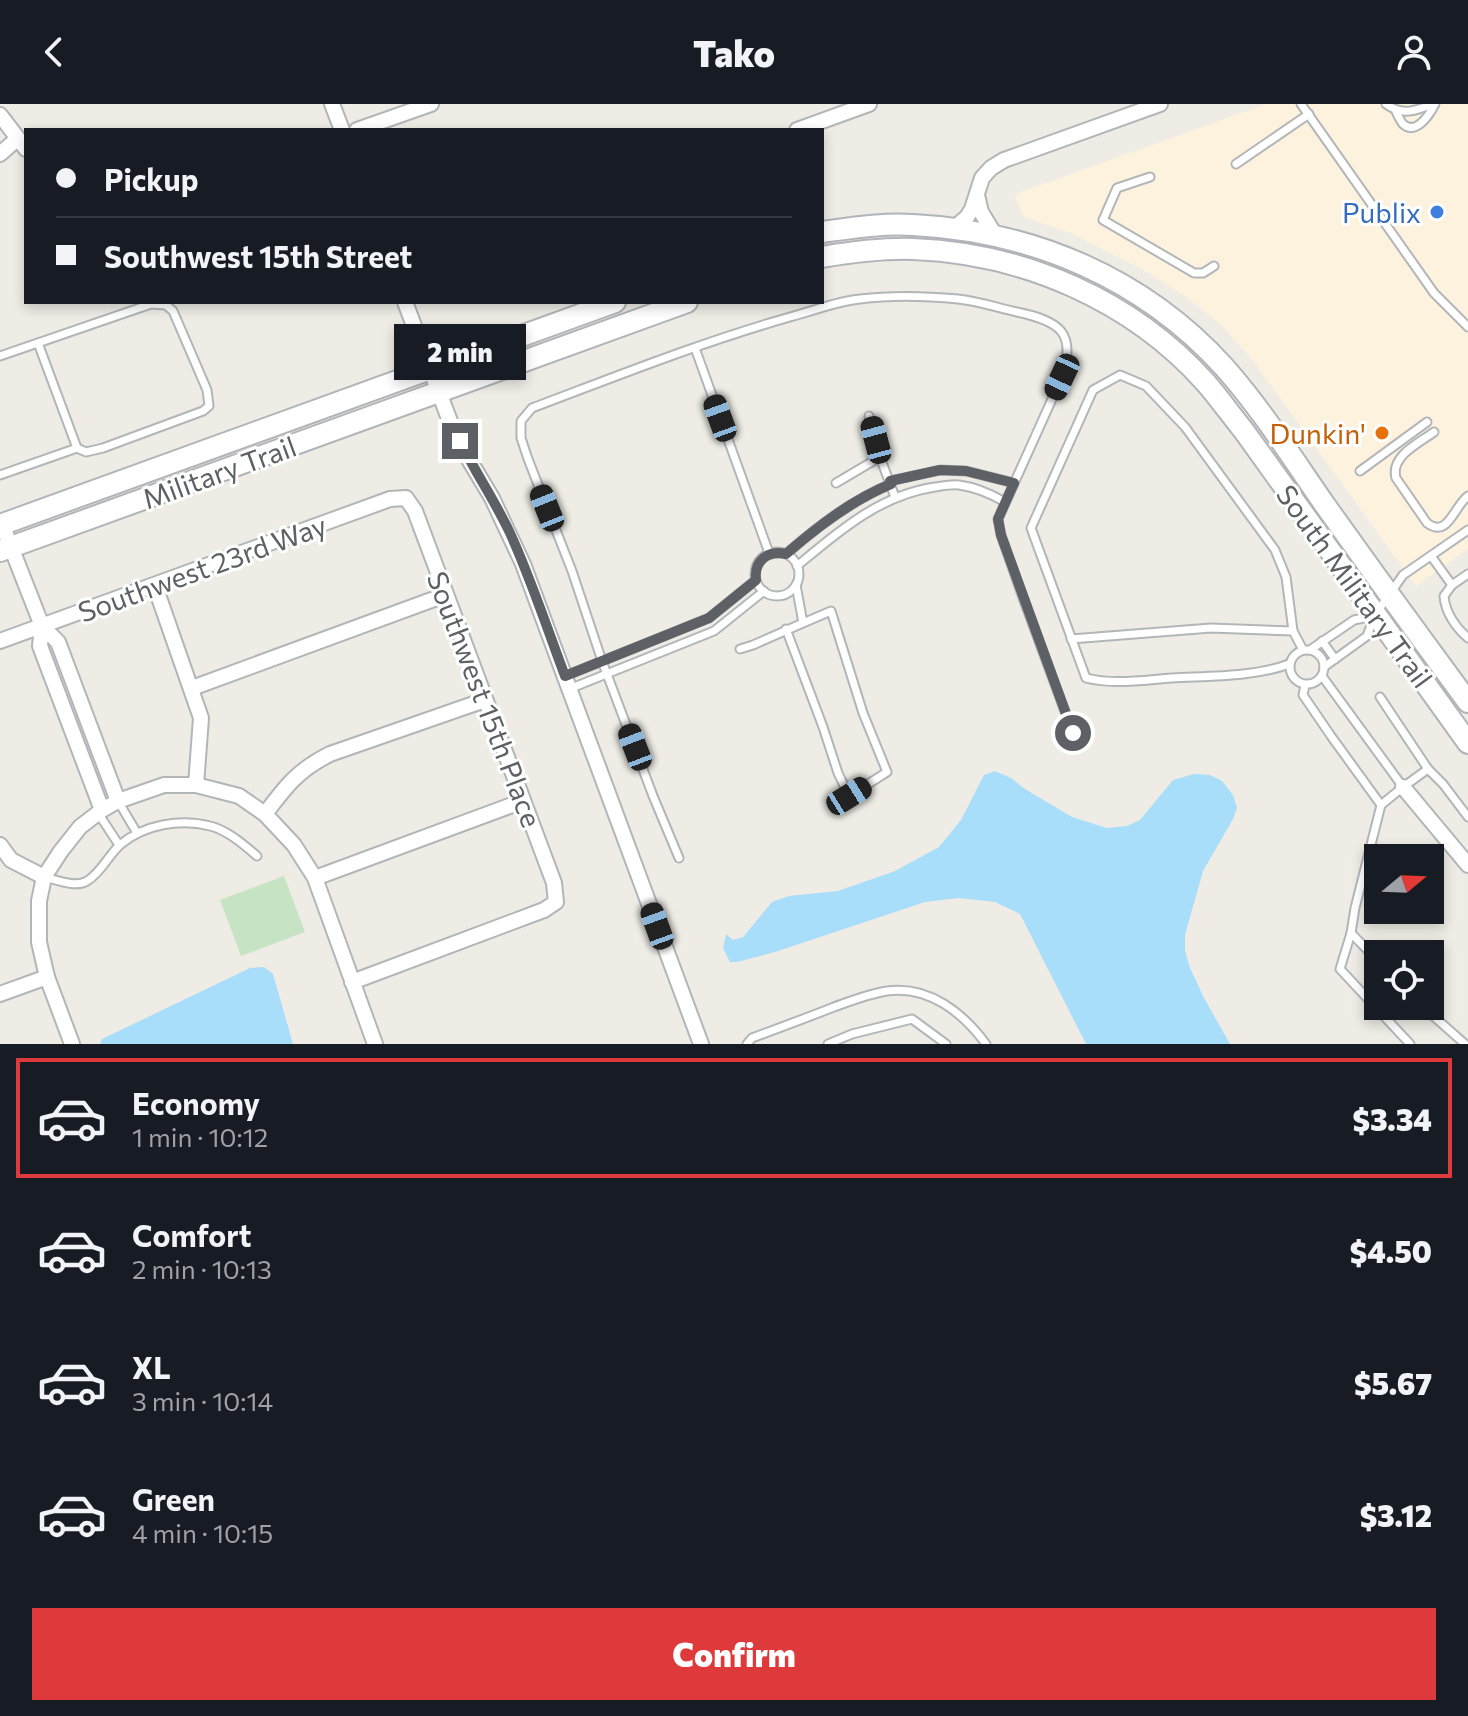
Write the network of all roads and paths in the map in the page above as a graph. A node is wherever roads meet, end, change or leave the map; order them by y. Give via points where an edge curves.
1 (332, 104) edge
2 (431, 104) edge
3 (869, 104) edge
4 (1160, 104) edge
5 (1386, 104) edge
6 (1434, 104) edge
7 (1304, 105) edge
8 (1396, 111) junction
9 (1309, 114) junction
10 (0, 115) edge
11 (341, 128) edge
12 (363, 128) edge
13 (803, 128) edge
14 (21, 144) edge
15 (0, 154) edge
16 (1236, 164) dead end
17 (1150, 177) dead end
18 (977, 195) junction
19 (953, 229) junction
20 (824, 232) edge
21 (995, 235) junction
22 (824, 257) edge
23 (1214, 266) dead end
24 (406, 304) edge
25 (609, 304) edge
26 (681, 304) edge
27 (1468, 327) edge
28 (38, 343) junction
29 (695, 348) junction
30 (0, 356) edge
31 (430, 369) junction
32 (439, 392) junction
33 (869, 416) dead end
34 (1427, 422) dead end
35 (1434, 432) dead end
36 (77, 448) junction
37 (880, 457) junction
38 (1360, 471) dead end
39 (0, 475) edge
40 (890, 482) junction
41 (836, 483) dead end
42 (1014, 483) junction
43 (1468, 496) edge
44 (895, 497) junction
45 (406, 498) joint
46 (1005, 502) junction
47 (1, 522) edge
48 (1468, 530) edge
49 (5, 549) edge
50 (769, 553) junction
51 (786, 554) junction
52 (1431, 556) junction
53 (797, 566) junction
54 (1468, 574) edge
55 (756, 580) junction
56 (796, 585) junction
57 (1452, 585) junction
58 (155, 586) junction
59 (764, 591) junction
60 (445, 595) junction
61 (1390, 596) junction
62 (1375, 615) junction
63 (803, 623) junction
64 (42, 626) junction
65 (786, 629) junction
66 (1293, 631) junction
67 (1468, 638) edge
68 (1071, 639) junction
69 (0, 641) edge
70 (1322, 641) junction
71 (740, 649) dead end
72 (1306, 650) junction
73 (1335, 659) junction
74 (602, 661) junction
75 (1289, 664) junction
76 (1324, 667) junction
77 (608, 674) junction
78 (1322, 676) junction
79 (567, 683) junction
80 (1305, 685) junction
81 (192, 688) junction
82 (1380, 697) dead end
83 (485, 700) junction
84 (1468, 702) edge
85 (1073, 733) dead end
86 (1468, 743) edge
87 (1428, 769) junction
88 (196, 785) junction
89 (1403, 787) junction
90 (118, 801) junction
91 (523, 801) junction
92 (1381, 805) junction
93 (100, 811) junction
94 (265, 814) junction
95 (1468, 817) edge
96 (137, 833) junction
97 (0, 845) edge
98 (119, 845) junction
99 (257, 856) dead end
100 (679, 858) dead end
101 (1468, 865) edge
102 (44, 877) junction
103 (315, 878) junction
104 (1351, 933) junction
105 (1364, 946) edge
106 (47, 977) junction
107 (352, 982) junction
108 (0, 994) edge
109 (1438, 1020) edge
110 (72, 1044) edge
111 (375, 1044) edge
112 (701, 1044) edge
113 (747, 1044) edge
114 (828, 1044) edge
115 (946, 1044) edge
116 (986, 1044) edge
117 (1410, 1044) edge
118 (1465, 1044) edge

1 - 11 street
2 - 12 street
3 - 13 street
4 - 18 street via 1004,160 982,178
5 - 8 lane
6 - 8 lane
6 - 8 lane via 1426,119 1412,127 1402,124
7 - 9 lane
9 - 16 lane
9 - 27 lane via 1434,293
10 - 14 street
14 - 15 street
17 - 23 lane via 1117,188 1103,220 1194,273
18 - 19 street via 967,217
18 - 21 street
19 - 20 street, South Military Trail via 901,225
19 - 21 street, South Military Trail
21 - 61 street, South Military Trail via 1107,275 1191,334 1263,417
22 - 62 street, South Military Trail via 912,249 969,254 1065,282 1137,322 1206,383
24 - 31 street
25 - 31 street
26 - 32 street
28 - 30 lane
28 - 36 lane
28 - 36 lane via 151,304 166,305 207,390 209,406 203,411 103,448
29 - 42 lane via 857,299 960,299 1039,317 1055,324 1067,341 1068,358
29 - 50 lane
29 - 74 lane via 532,408 521,421 528,459
31 - 32 street
31 - 47 street, Military Trail
32 - 49 street, Military Trail
32 - 79 street via 510,533
33 - 37 lane
34 - 38 lane
35 - 43 lane via 1401,456 1396,478 1432,527 1449,523
36 - 39 lane
37 - 40 lane
37 - 41 lane
40 - 42 lane via 940,470
40 - 44 lane
40 - 51 lane via 814,529
42 - 46 lane
44 - 46 lane via 957,484
44 - 53 lane via 839,531
45 - 58 street, Southwest 23rd Way via 390,499
45 - 60 street, Southwest 15th Place
46 - 85 lane via 998,519 1001,535
47 - 49 street
48 - 52 lane
49 - 64 street
50 - 51 lane
50 - 55 lane via 759,561
51 - 53 lane
52 - 57 lane
52 - 61 lane via 1403,575
53 - 56 lane
54 - 57 lane
55 - 59 lane
55 - 74 lane via 709,618
56 - 59 lane via 785,595
56 - 63 lane
57 - 67 lane via 1444,603
58 - 64 street, Southwest 23rd Way
58 - 81 street
59 - 77 lane via 714,631
60 - 81 street
60 - 83 street, Southwest 15th Place
61 - 62 lane
61 - 84 street, South Military Trail
62 - 70 lane via 1354,620
62 - 73 lane via 1367,636
62 - 86 street, South Military Trail
63 - 65 lane
63 - 65 lane via 831,611 887,772 849,796
64 - 69 street, Southwest 23rd Way
64 - 90 street via 58,642
64 - 93 street via 40,646
65 - 71 lane
66 - 68 lane via 1211,628
66 - 68 lane via 1286,577 1275,550 1185,427 1146,386 1120,375 1093,390 1031,528
66 - 72 lane
68 - 75 lane via 1086,678 1103,682 1272,671
70 - 72 lane
70 - 73 lane
72 - 75 lane
72 - 76 lane via 1320,656
73 - 76 lane
74 - 77 lane
74 - 79 lane
75 - 80 lane via 1291,675
76 - 78 lane
77 - 79 lane
77 - 100 lane
78 - 80 lane
78 - 89 lane
79 - 112 street
80 - 92 lane via 1303,695
81 - 88 street via 201,718
82 - 87 lane
83 - 91 street, Southwest 15th Place
83 - 94 street via 308,765
87 - 89 lane
87 - 95 lane
88 - 90 street via 164,785
88 - 94 street via 239,796
89 - 92 lane
89 - 101 street
90 - 93 street
90 - 96 lane
91 - 103 street
91 - 107 street, Southwest 15th Place via 556,902
92 - 104 lane
93 - 98 lane
93 - 102 street via 80,827
94 - 103 street
96 - 98 lane
96 - 99 lane via 183,822 211,826
97 - 102 street via 11,860
98 - 102 lane via 87,882
102 - 106 street via 39,942
103 - 107 street
104 - 105 lane
104 - 117 lane via 1340,969
106 - 108 street
106 - 110 street
107 - 111 street
109 - 118 lane
113 - 116 lane via 780,1027 891,990 935,998 957,1011
114 - 115 lane via 912,1019

